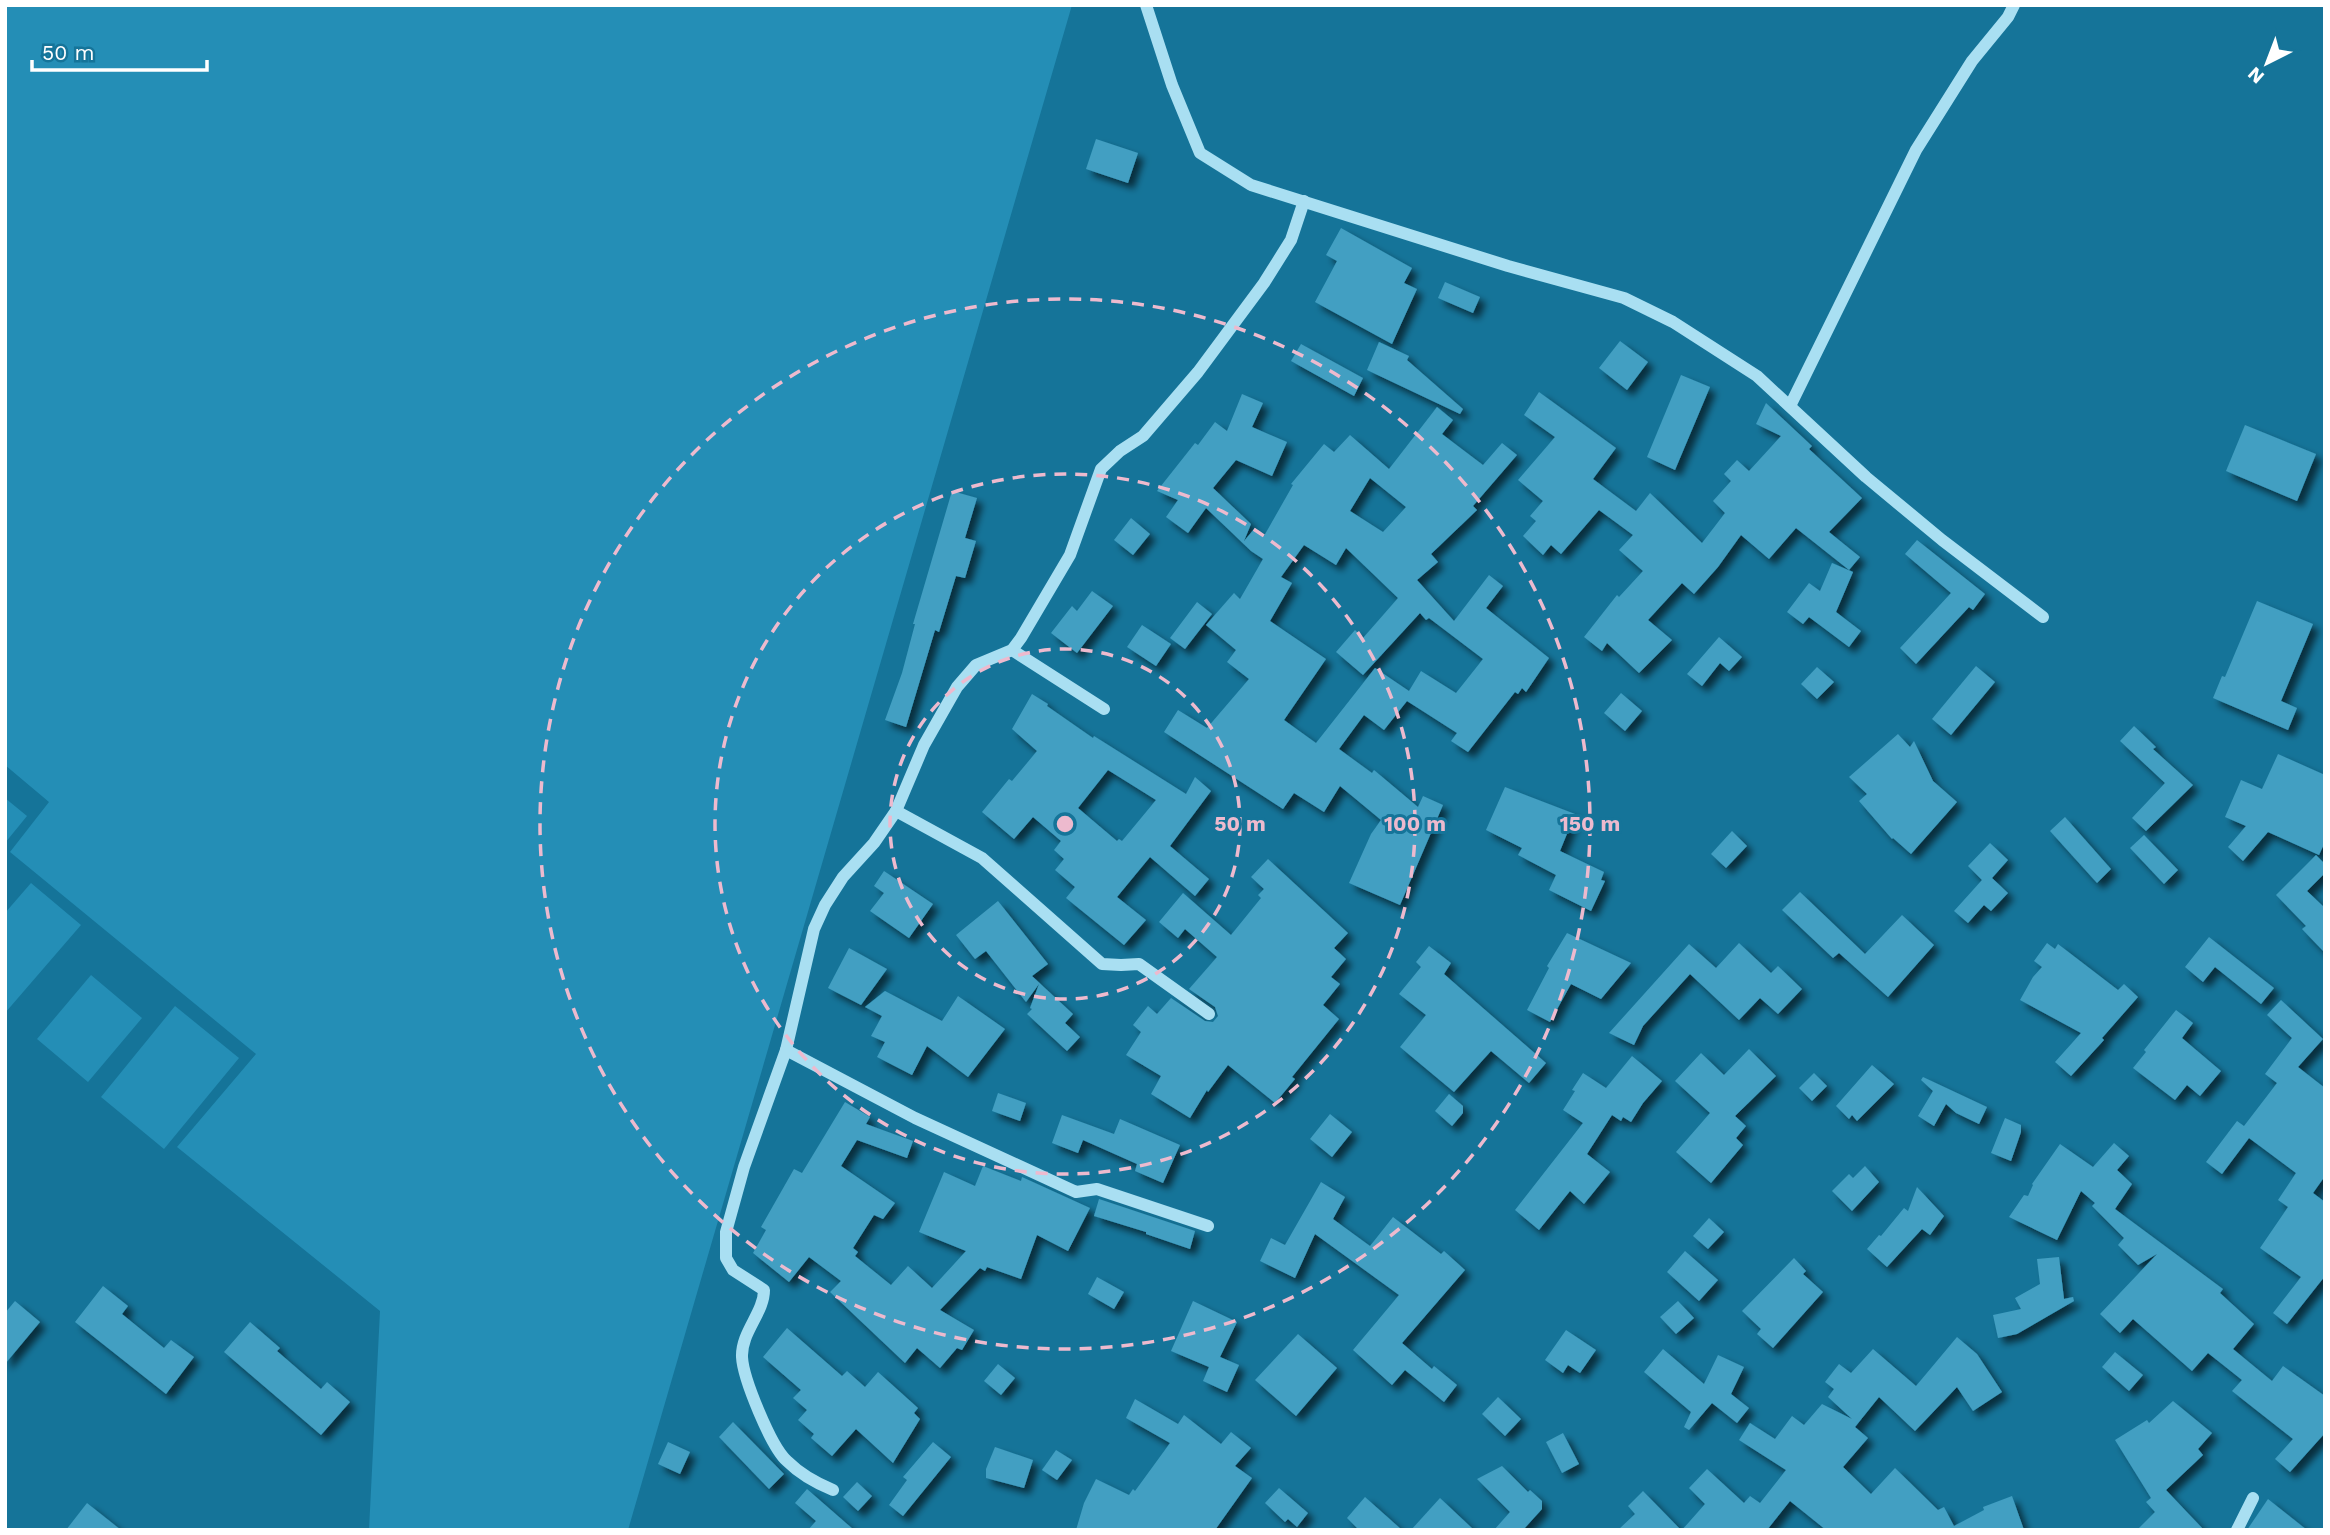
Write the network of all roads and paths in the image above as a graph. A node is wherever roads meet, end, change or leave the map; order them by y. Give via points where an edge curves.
1 (1146, 5) edge
2 (2014, 5) edge
3 (1304, 201) junction
4 (1790, 406) junction
5 (2043, 617) dead end
6 (1012, 650) junction
7 (1104, 709) dead end
8 (896, 811) junction
9 (1209, 1014) dead end
10 (786, 1050) junction
11 (1208, 1226) dead end
12 (833, 1490) dead end
13 (2253, 1498) dead end
14 (2237, 1530) edge

1 - 3 street via 1200,153 1251,185
2 - 4 street via 1916,150
3 - 4 street via 1624,298 1673,322 1757,376
3 - 6 street via 1291,240 1198,372 1143,436 1101,469 1070,555
4 - 5 street via 1866,477
6 - 7 street
6 - 8 street via 976,665 957,687 924,745
8 - 9 street via 982,858 1102,964 1139,964
8 - 10 street via 825,905 814,929
10 - 11 street via 915,1118 1076,1192 1097,1189
10 - 12 street via 744,1167 726,1232 726,1258 733,1270 764,1290 741,1355 765,1424 784,1460
13 - 14 street

